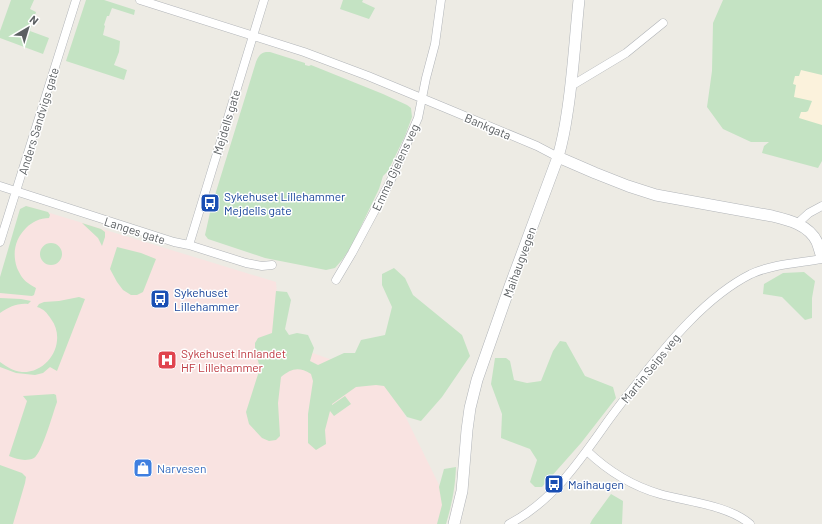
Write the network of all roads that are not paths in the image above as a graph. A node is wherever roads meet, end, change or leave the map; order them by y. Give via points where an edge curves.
1 (76, 0) edge
2 (140, 0) edge
3 (264, 0) edge
4 (441, 0) edge
5 (579, 0) edge
6 (663, 23) dead end
7 (252, 36) junction
8 (571, 86) junction
9 (422, 98) junction
10 (558, 157) junction
11 (0, 186) edge
12 (16, 191) junction
13 (822, 206) edge
14 (798, 223) junction
15 (0, 242) edge
16 (189, 245) junction
17 (822, 258) edge
18 (272, 265) dead end
19 (336, 280) dead end
20 (587, 451) junction
21 (458, 523) edge
22 (509, 524) edge
23 (750, 524) edge

1 - 12 street, Anders Sandvigs gate
2 - 7 street, Bankgata
3 - 7 street, Mejdells gate
4 - 9 street, Emma Gjelens veg via 435,44
5 - 8 street, Maihaugvegen
6 - 8 street via 626,53
7 - 9 street, Bankgata via 304,52
7 - 16 street, Mejdells gate
8 - 10 street, Maihaugvegen
9 - 10 street, Bankgata
9 - 19 street, Emma Gjelens veg via 418,118 398,164
10 - 14 street, Bankgata via 656,195
10 - 21 street, Maihaugvegen via 477,380 467,430
11 - 12 street, Langes gate
12 - 15 street, Anders Sandvigs gate
12 - 16 street, Langes gate
13 - 14 street
14 - 17 street, Bankgata via 808,230 816,241
16 - 18 street, Langes gate via 246,263
17 - 20 street, Martin Seips veg via 769,268 752,274 725,290 689,322 664,349
20 - 22 street, Martin Seips veg via 542,502
20 - 23 street via 617,475 633,484 660,494 736,514

